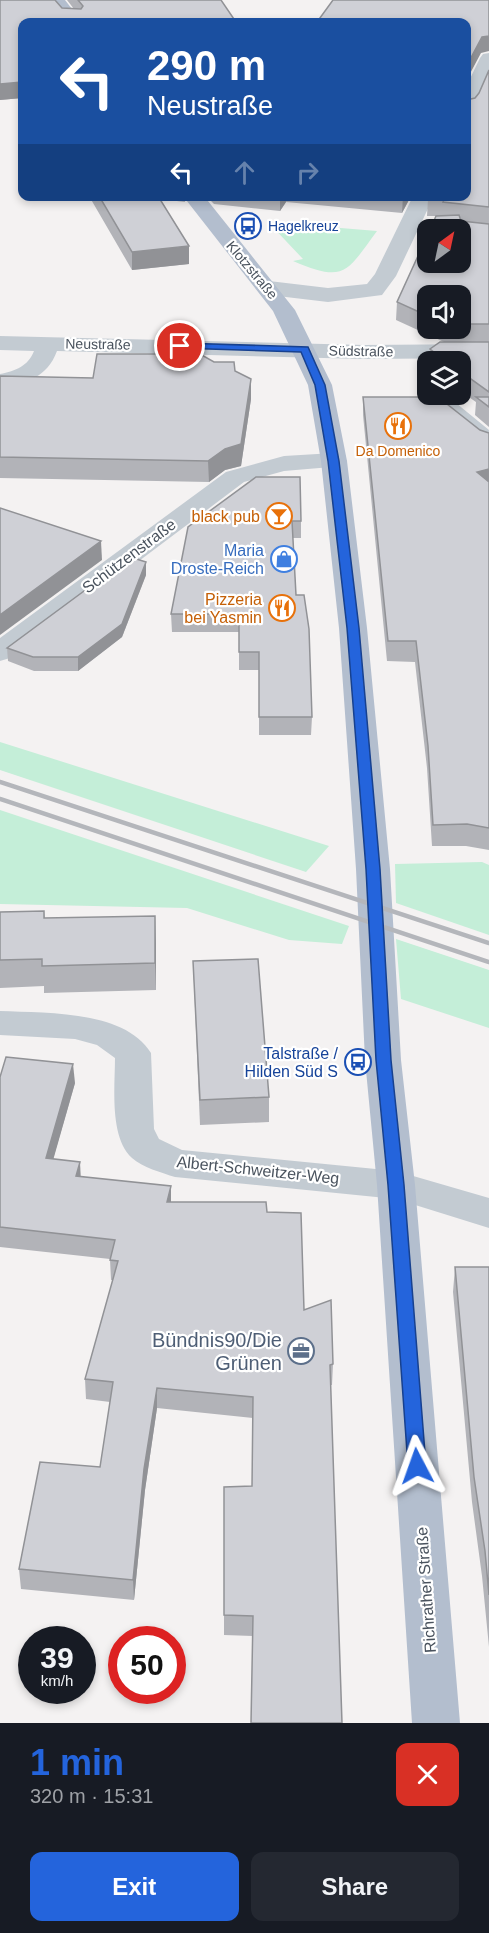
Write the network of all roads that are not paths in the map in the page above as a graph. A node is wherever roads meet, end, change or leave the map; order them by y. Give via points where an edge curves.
1 (56, 0) edge
2 (70, 18) edge
3 (489, 58) edge
4 (471, 97) edge
5 (197, 201) edge
6 (422, 201) edge
7 (411, 224) junction
8 (417, 225) edge
9 (268, 288) junction
10 (0, 343) edge
11 (48, 343) junction
12 (304, 349) junction
13 (489, 351) edge
14 (394, 352) junction
15 (0, 381) edge
16 (417, 383) edge
17 (442, 405) edge
18 (489, 442) edge
19 (334, 461) junction
20 (0, 652) edge
21 (0, 1023) edge
22 (396, 1185) junction
23 (489, 1213) edge
24 (436, 1723) edge

1 - 2 main road
3 - 4 street
5 - 9 main road, Klotzstraße
6 - 7 street
7 - 8 street
7 - 9 street via 374,290 328,295
9 - 12 main road, Klotzstraße
10 - 11 street, Neustraße
11 - 12 street, Neustraße
11 - 15 street via 45,358 34,371
12 - 14 street, Südstraße
12 - 19 main road, Richrather Straße via 320,385
13 - 14 street, Südstraße
14 - 16 street
17 - 18 street
19 - 20 street, Schützenstraße via 297,460 260,467 235,477
19 - 22 main road, Richrather Straße via 353,628
21 - 22 street, Albert-Schweitzer-Weg via 75,1027 109,1036 133,1053 135,1129 145,1148 175,1163
22 - 23 street
22 - 24 main road, Richrather Straße

